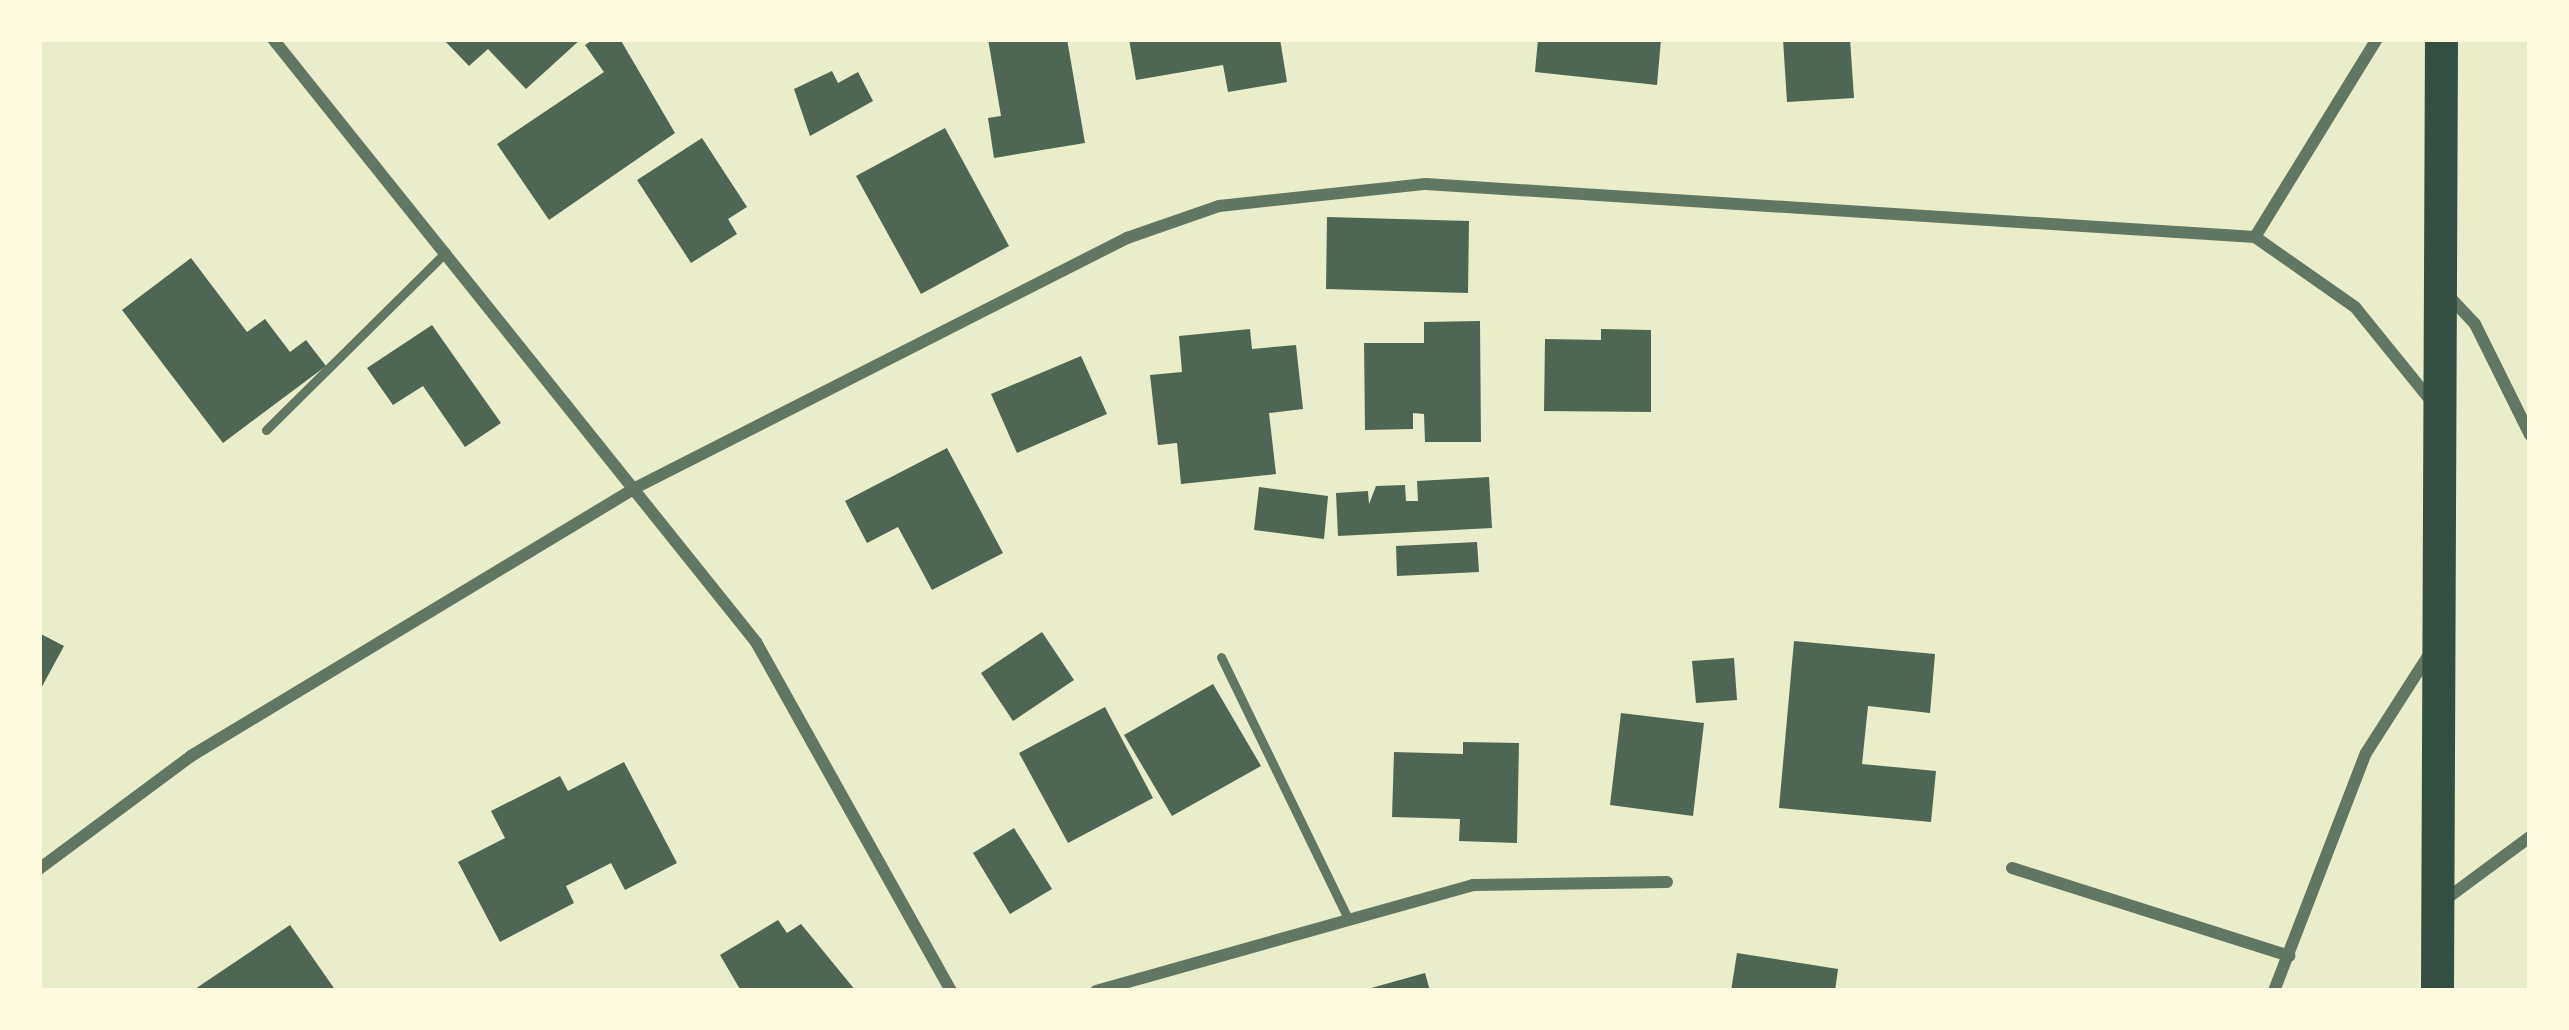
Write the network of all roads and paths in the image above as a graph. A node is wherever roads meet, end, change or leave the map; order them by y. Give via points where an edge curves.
1 (273, 39) edge
2 (2377, 39) edge
3 (2441, 39) edge
4 (2255, 237) junction
5 (446, 253) junction
6 (2437, 284) junction
7 (2436, 406) junction
8 (266, 430) dead end
9 (2530, 435) edge
10 (638, 488) junction
11 (2433, 649) junction
12 (1221, 657) dead end
13 (2530, 838) edge
14 (2012, 868) dead end
15 (39, 869) edge
16 (1666, 882) dead end
17 (2436, 906) junction
18 (1347, 916) junction
19 (2289, 956) junction
20 (951, 991) edge
21 (1096, 991) edge
22 (2274, 991) edge
23 (2438, 991) edge

1 - 5 street
2 - 4 street
3 - 6 highway
4 - 7 street via 2355,307
4 - 10 street via 1426,184 1300,191 1127,238
5 - 8 lane
5 - 10 street
6 - 7 highway
6 - 9 street via 2475,324
7 - 11 highway
10 - 15 street via 191,756
10 - 20 street via 756,642
11 - 17 highway
11 - 19 street via 2366,753
12 - 18 lane
13 - 17 street
14 - 19 street
16 - 18 street via 1473,885
17 - 23 highway
18 - 21 street
19 - 22 street

